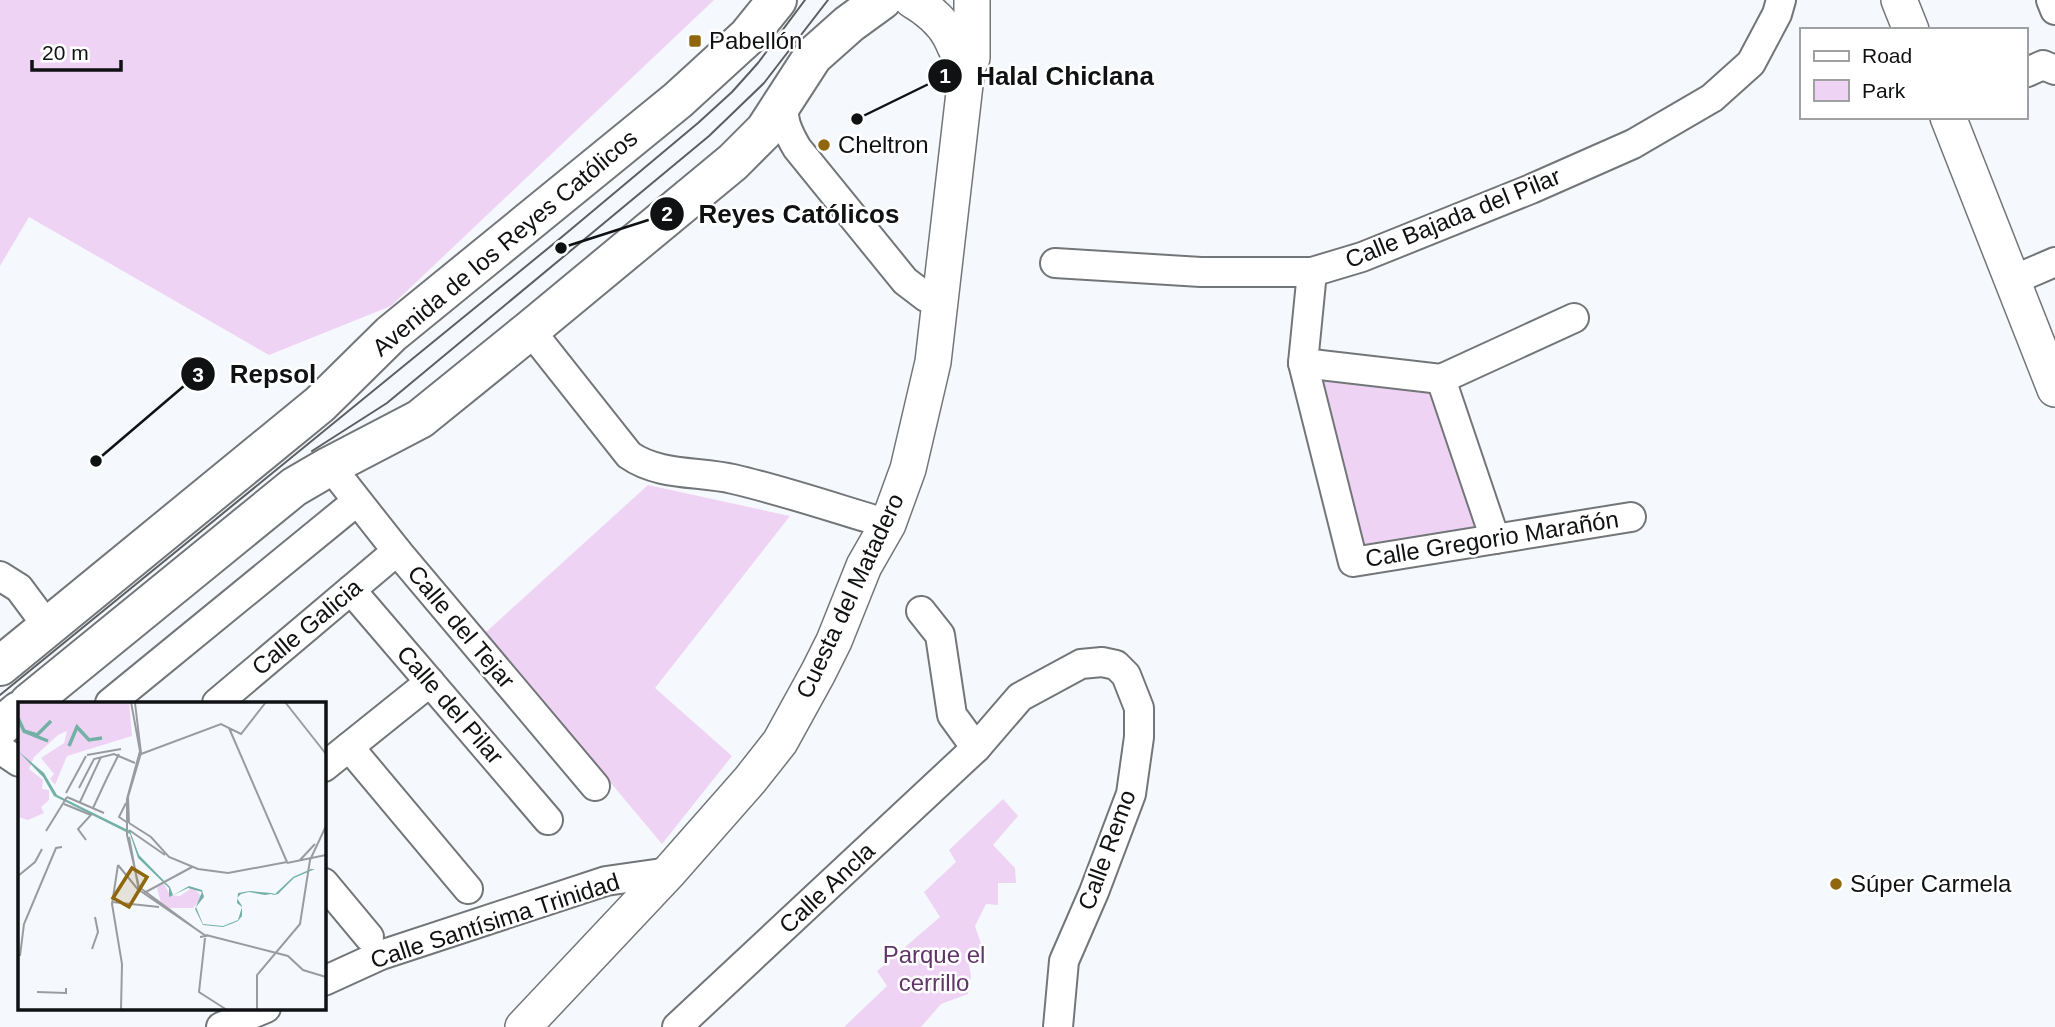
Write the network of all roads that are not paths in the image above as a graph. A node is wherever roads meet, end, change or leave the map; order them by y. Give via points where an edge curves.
1 (777, 0) edge
2 (882, 0) edge
3 (912, 0) edge
4 (972, 0) edge
5 (1781, 0) edge
6 (1899, 0) edge
7 (2051, 0) edge
8 (2055, 10) edge
9 (1910, 28) edge
10 (967, 67) junction
11 (2055, 70) edge
12 (2027, 72) edge
13 (783, 99) junction
14 (1949, 119) edge
15 (2055, 262) edge
16 (1055, 263) dead end
17 (1312, 272) junction
18 (2011, 281) junction
19 (939, 301) junction
20 (1574, 318) dead end
21 (530, 330) junction
22 (1303, 363) junction
23 (1441, 379) junction
24 (2055, 389) edge
25 (330, 466) junction
26 (356, 502) junction
27 (1631, 517) dead end
28 (888, 524) junction
29 (1495, 539) junction
30 (397, 551) junction
31 (0, 576) edge
32 (351, 590) junction
33 (921, 611) dead end
34 (48, 627) junction
35 (0, 666) edge
36 (430, 682) junction
37 (30, 702) edge
38 (111, 702) edge
39 (218, 702) edge
40 (18, 712) edge
41 (0, 726) edge
42 (349, 747) junction
43 (976, 748) junction
44 (0, 749) edge
45 (18, 761) edge
46 (326, 765) edge
47 (595, 786) dead end
48 (548, 820) dead end
49 (669, 872) junction
50 (326, 885) edge
51 (468, 889) dead end
52 (369, 937) dead end
53 (326, 980) edge
54 (261, 1010) edge
55 (221, 1027) edge
56 (523, 1027) edge
57 (677, 1027) edge
58 (1058, 1027) edge

1 - 34 main road, Avenida de los Reyes Católicos via 748,36 678,100 391,334 320,404
2 - 13 main road via 825,43
3 - 10 street via 934,15
4 - 10 street, Cuesta del Matadero via 972,58
5 - 17 street, Calle Bajada del Pilar via 1751,63 1712,97 1633,144 1362,257
6 - 9 street
7 - 8 street
10 - 19 street, Cuesta del Matadero
11 - 12 street via 2043,65
13 - 19 street via 786,130 797,148 905,281
13 - 21 main road via 765,130 733,162
14 - 18 street
15 - 18 street
16 - 17 street, Calle Bajada del Pilar via 1201,272
17 - 22 street
18 - 24 street
19 - 28 street, Cuesta del Matadero via 926,397
20 - 23 street
21 - 25 main road via 420,419
21 - 28 street via 629,455 642,464 732,479
22 - 23 street
22 - 29 street, Calle Gregorio Marañón via 1353,562
23 - 29 street
25 - 26 street, Calle del Tejar
25 - 37 main road via 294,487
26 - 30 street, Calle del Tejar
26 - 38 street
27 - 29 street, Calle Gregorio Marañón
28 - 49 street, Cuesta del Matadero via 864,566 834,641 780,742
30 - 32 street, Calle Galicia
30 - 47 street, Calle del Tejar
31 - 34 street via 19,588
32 - 36 street, Calle del Pilar
32 - 39 street, Calle Galicia
33 - 43 street via 940,635 952,715
34 - 35 main road, Avenida de los Reyes Católicos
36 - 42 street
36 - 48 street, Calle del Pilar
40 - 41 main road
42 - 46 street
42 - 51 street
43 - 57 street, Calle Ancla
43 - 58 street, Calle Remo via 1020,697 1081,664 1116,665 1126,676 1139,708 1131,794 1064,961
44 - 45 street
49 - 53 street, Calle Santísima Trinidad via 606,881 381,956
49 - 56 street, Cuesta del Matadero
50 - 52 street
54 - 55 street

